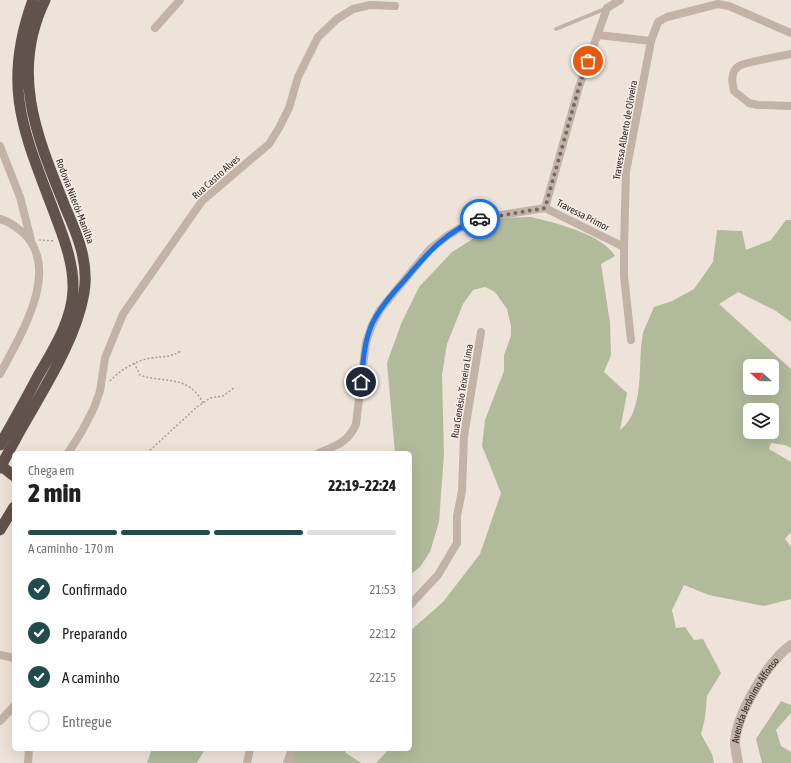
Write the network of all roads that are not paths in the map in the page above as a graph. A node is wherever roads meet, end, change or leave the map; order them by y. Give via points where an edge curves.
1 (33, 0) edge
2 (45, 0) edge
3 (180, 0) edge
4 (620, 0) edge
5 (395, 6) dead end
6 (607, 8) junction
7 (155, 28) dead end
8 (556, 29) dead end
9 (791, 33) edge
10 (598, 35) junction
11 (651, 41) junction
12 (791, 54) edge
13 (791, 106) edge
14 (0, 146) edge
15 (545, 208) junction
16 (0, 219) edge
17 (31, 240) junction
18 (624, 247) junction
19 (481, 332) dead end
20 (631, 340) dead end
21 (0, 374) edge
22 (10, 437) junction
23 (0, 445) edge
24 (69, 451) edge
25 (324, 451) edge
26 (0, 467) edge
27 (12, 475) edge
28 (12, 510) edge
29 (0, 530) edge
30 (412, 603) edge
31 (791, 645) edge
32 (0, 655) edge
33 (12, 658) edge
34 (12, 708) edge
35 (0, 721) edge
36 (28, 751) edge
37 (250, 751) edge
38 (291, 751) edge
39 (28, 763) edge
40 (247, 763) edge
41 (287, 763) edge
42 (738, 763) edge

1 - 22 highway, Rodovia Niterói-Manilha via 24,21 15,58 15,103 21,129 65,241 74,290 68,316 58,340
2 - 22 highway, Rodovia Niterói-Manilha via 29,46 27,75 30,100 44,154 80,242 85,265 84,292 67,345
3 - 7 street
4 - 6 street
5 - 24 street, Rua Castro Alves via 370,5 353,9 337,19 318,37 298,77 289,108 268,144 202,201 123,314 105,358 100,391 82,431
6 - 8 lane
6 - 10 street
9 - 11 street, Travessa Alberto de Oliveira via 729,6 718,4 667,17 658,22
10 - 11 street
10 - 15 street via 579,87
11 - 18 street, Travessa Alberto de Oliveira via 626,172
12 - 13 street via 739,66 731,81 734,92 749,103
14 - 17 street via 20,197
15 - 18 street, Travessa Primor
15 - 25 street, Travessa Primor via 488,216 467,224 430,249 380,310 372,325 366,342 353,433 340,445
16 - 17 street
17 - 21 street via 38,262 39,277 35,302
18 - 20 street via 624,276
19 - 30 street, Rua Genésio Teixeira Lima via 464,436 457,543 438,575
22 - 23 highway, Rodovia Niterói-Manilha
22 - 26 highway, Rodovia Niterói-Manilha, bridge
26 - 27 highway
28 - 29 highway
31 - 42 street, Avenida Jerônimo Affonso via 780,653 763,675 739,724 735,742
32 - 33 street
34 - 35 street
36 - 39 street
37 - 40 street
38 - 41 street

